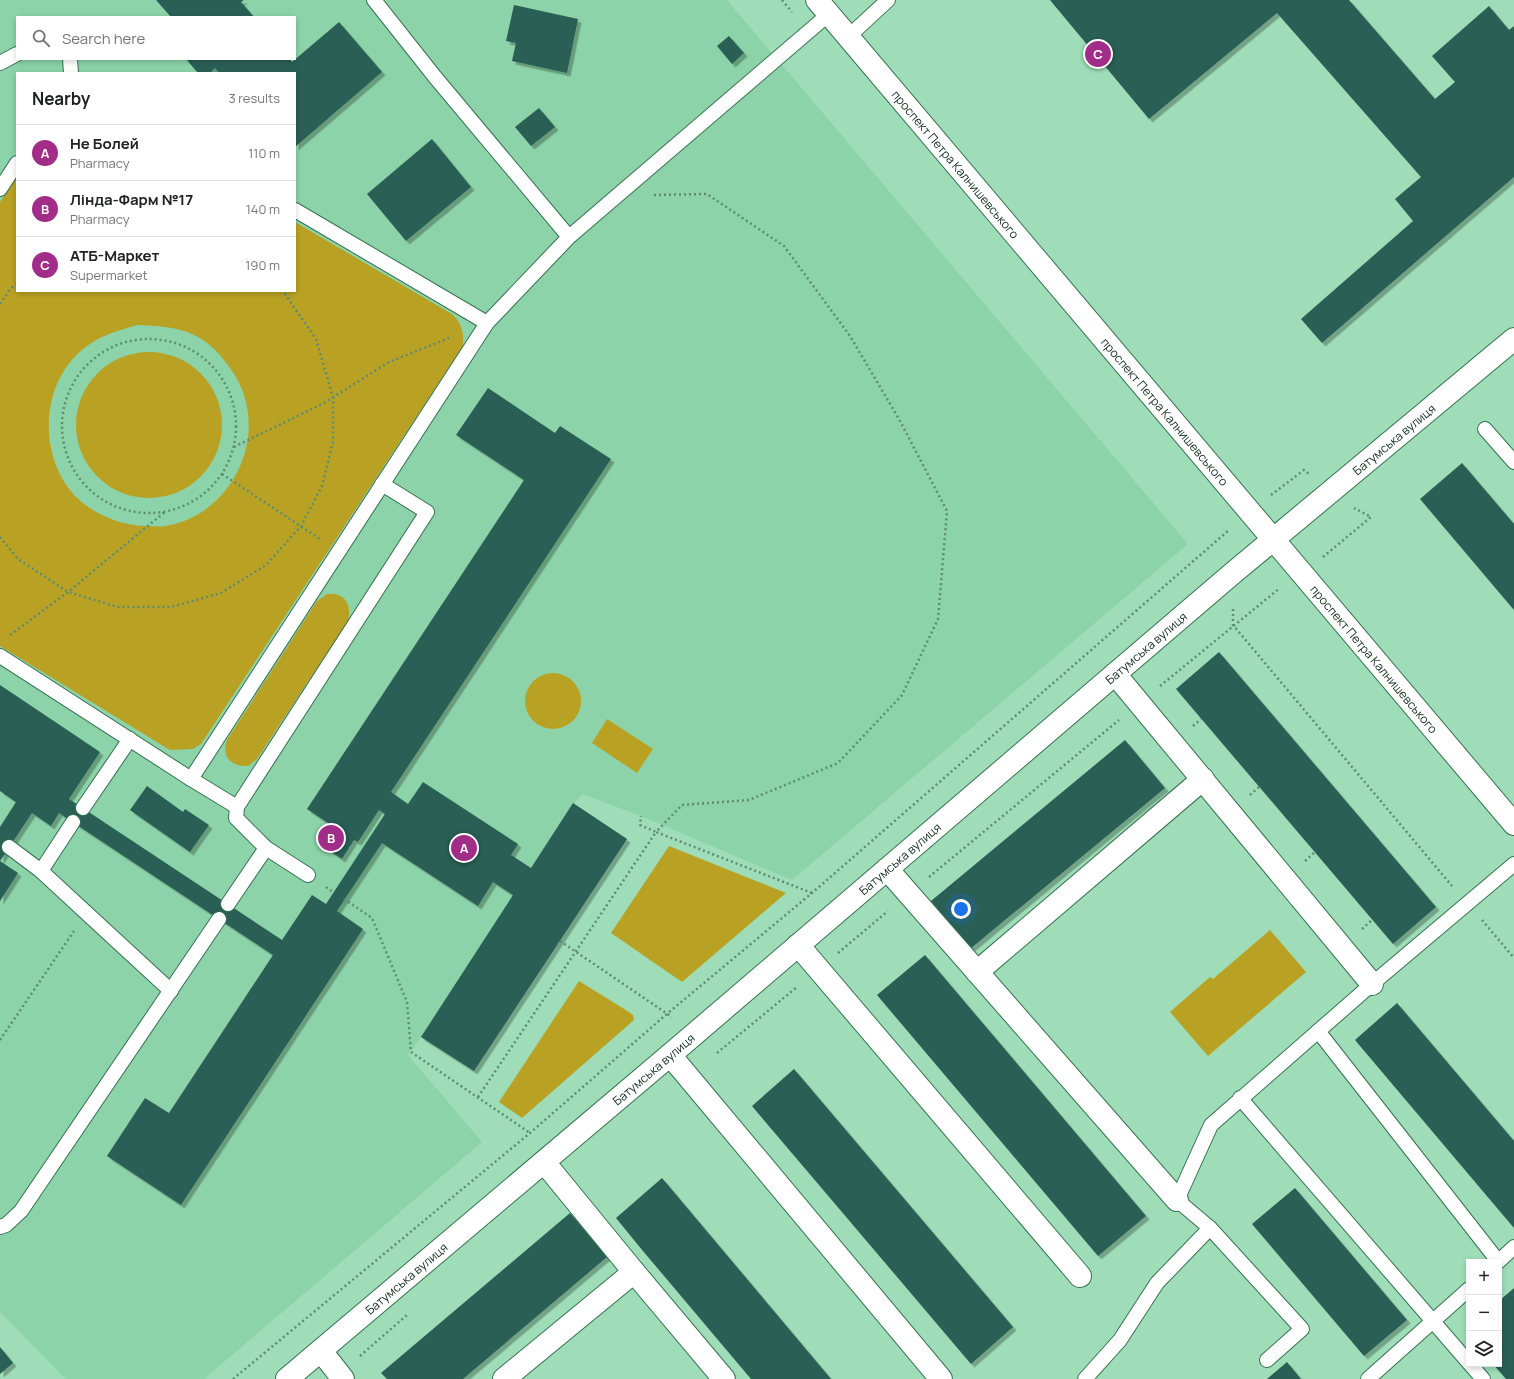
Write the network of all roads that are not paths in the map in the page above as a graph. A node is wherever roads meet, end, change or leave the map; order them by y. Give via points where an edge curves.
1 (374, 0) edge
2 (888, 0) edge
3 (823, 7) edge
4 (848, 37) junction
5 (16, 55) edge
6 (70, 60) edge
7 (0, 63) edge
8 (71, 72) edge
9 (16, 165) edge
10 (0, 189) edge
11 (296, 211) edge
12 (569, 237) junction
13 (487, 323) junction
14 (1514, 339) edge
15 (1485, 429) dead end
16 (1514, 462) edge
17 (382, 484) junction
18 (1273, 540) junction
19 (0, 656) edge
20 (1115, 674) junction
21 (130, 739) junction
22 (192, 779) junction
23 (1202, 779) junction
24 (237, 807) junction
25 (83, 808) dead end
26 (73, 822) dead end
27 (1514, 824) edge
28 (9, 847) dead end
29 (266, 848) junction
30 (1514, 864) edge
31 (887, 869) junction
32 (41, 871) junction
33 (308, 875) dead end
34 (228, 904) dead end
35 (219, 919) dead end
36 (798, 945) junction
37 (977, 972) junction
38 (1372, 984) junction
39 (171, 991) junction
40 (1318, 1031) junction
41 (670, 1056) junction
42 (1240, 1098) junction
43 (544, 1162) junction
44 (1178, 1200) junction
45 (0, 1227) edge
46 (1210, 1228) junction
47 (1514, 1247) edge
48 (1496, 1259) edge
49 (1501, 1259) edge
50 (634, 1272) junction
51 (1080, 1276) dead end
52 (1466, 1292) edge
53 (1433, 1322) junction
54 (321, 1351) junction
55 (1267, 1360) dead end
56 (1466, 1360) edge
57 (1472, 1367) edge
58 (342, 1376) edge
59 (287, 1379) edge
60 (504, 1379) edge
61 (724, 1379) edge
62 (942, 1379) edge
63 (1085, 1379) edge
64 (1368, 1379) edge
65 (1483, 1379) edge

1 - 12 lane
2 - 4 lane
3 - 4 street, проспект Петра Калнишевського
3 - 12 lane
4 - 18 street, проспект Петра Калнишевського
5 - 7 lane
6 - 8 lane
9 - 10 lane
11 - 13 lane
12 - 13 lane
13 - 17 lane
14 - 18 street, Батумська вулиця
15 - 16 lane
17 - 22 lane
17 - 24 lane via 427,512
18 - 20 street, Батумська вулиця
18 - 27 street, проспект Петра Калнишевського
19 - 21 lane
20 - 23 street
20 - 31 street, Батумська вулиця
21 - 22 lane
21 - 25 lane
22 - 24 lane
23 - 37 street
23 - 38 street
24 - 29 lane via 236,818
26 - 32 lane
28 - 32 lane
29 - 33 lane
29 - 34 lane
30 - 38 lane
31 - 36 street, Батумська вулиця
31 - 37 street
32 - 39 lane
35 - 39 lane
36 - 41 street, Батумська вулиця
36 - 51 street
37 - 44 street
38 - 40 lane
39 - 45 lane via 20,1211 6,1225
40 - 42 lane
40 - 48 lane
41 - 43 street, Батумська вулиця
41 - 62 street
42 - 44 lane via 1211,1125
42 - 53 lane
43 - 50 street
43 - 54 street, Батумська вулиця
44 - 46 lane
46 - 55 lane via 1302,1329
46 - 63 lane via 1157,1283 1120,1340
47 - 49 lane
50 - 60 street
50 - 61 street
52 - 53 lane
53 - 56 lane
53 - 64 lane
54 - 58 street
54 - 59 street, Батумська вулиця
57 - 65 lane

